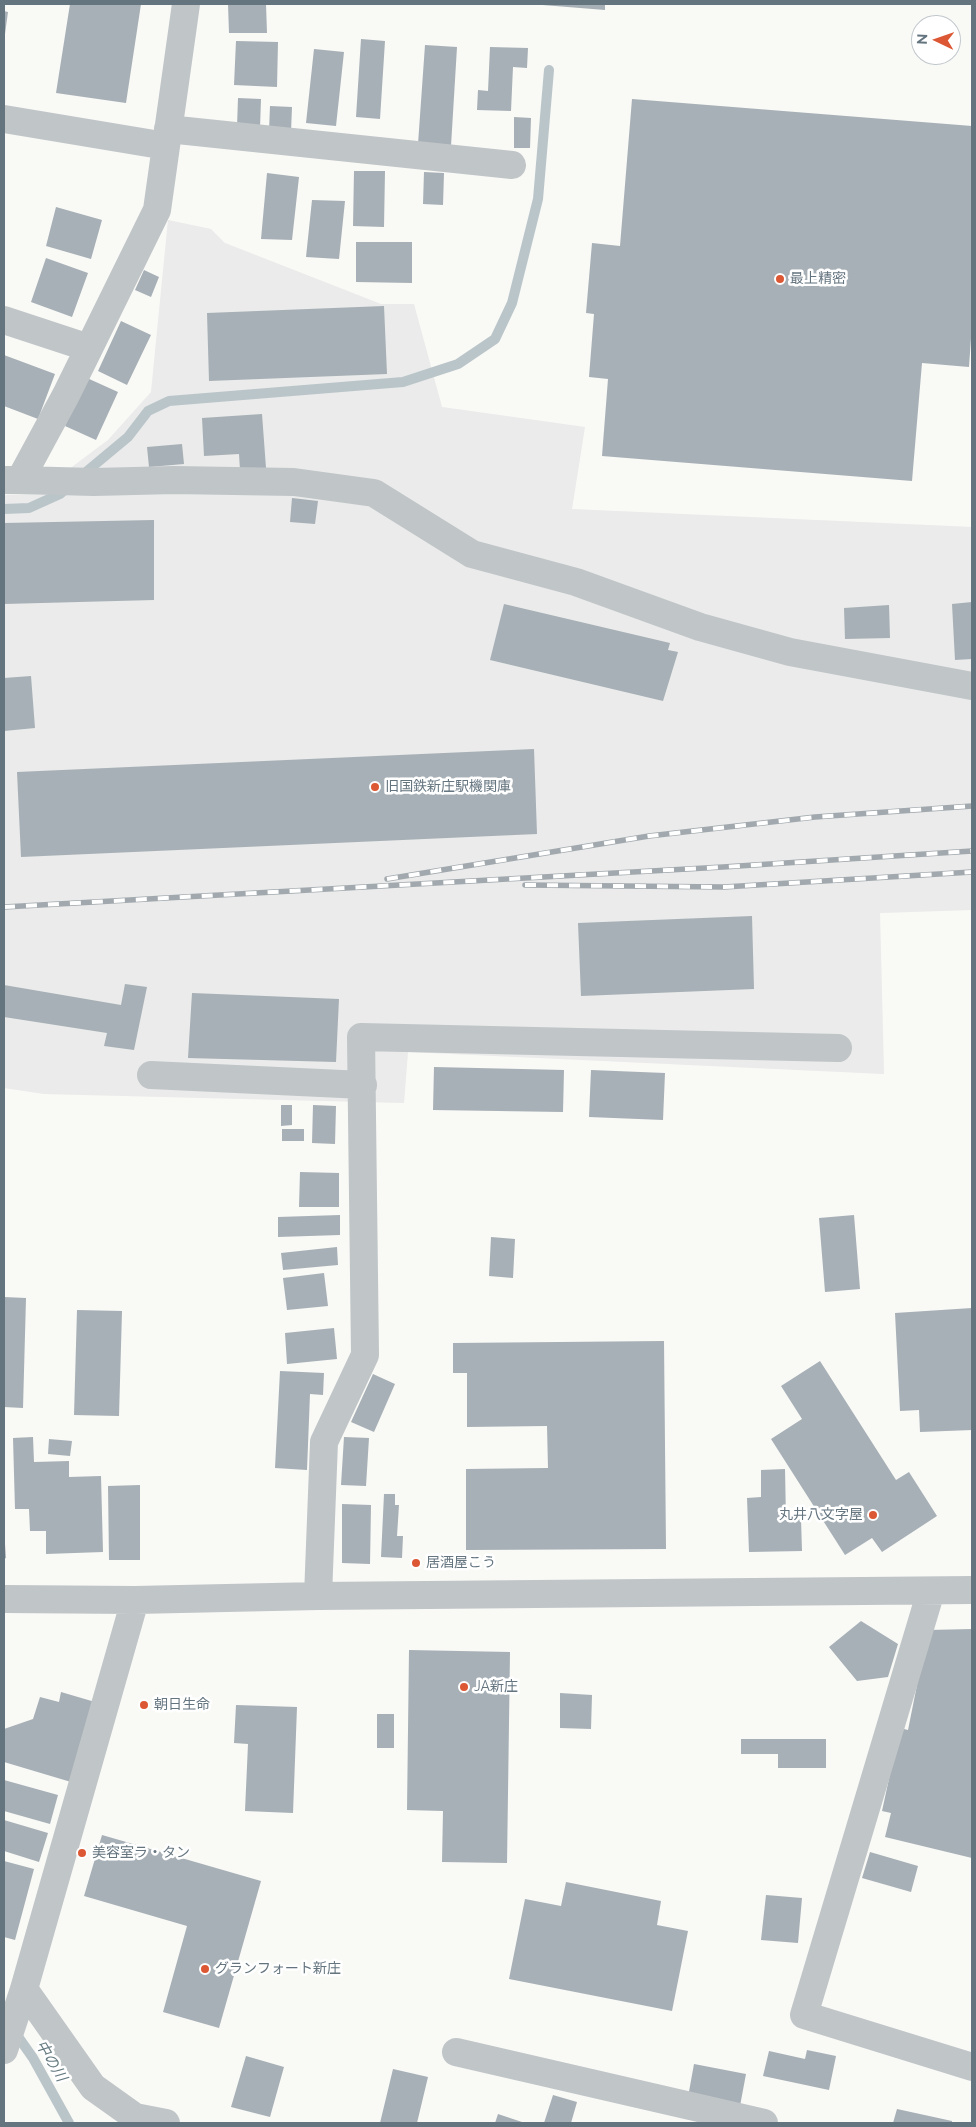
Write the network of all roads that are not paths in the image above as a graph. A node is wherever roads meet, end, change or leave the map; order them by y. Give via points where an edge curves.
1 (186, 4) edge
2 (4, 119) edge
3 (167, 137) junction
4 (512, 165) dead end
5 (4, 320) edge
6 (89, 348) junction
7 (12, 480) edge
8 (972, 686) edge
9 (838, 1048) dead end
10 (151, 1075) dead end
11 (363, 1084) junction
12 (972, 1590) edge
13 (931, 1591) junction
14 (318, 1596) junction
15 (4, 1599) edge
16 (135, 1600) junction
17 (21, 1996) junction
18 (4, 2050) edge
19 (456, 2052) dead end
20 (972, 2067) edge
21 (166, 2123) edge
22 (764, 2123) edge

1 - 3 street
2 - 3 street
3 - 4 street
3 - 6 street via 157,210
5 - 6 street
6 - 7 street
7 - 8 street via 294,482 374,493 472,554 576,582 700,627 790,652
9 - 11 street via 361,1038
10 - 11 street
11 - 14 street via 365,1356 324,1442
12 - 13 street
13 - 14 street
13 - 20 street via 804,2015
14 - 16 street
15 - 16 street
16 - 17 street
17 - 18 street
17 - 21 street via 93,2088 135,2117
19 - 22 street

